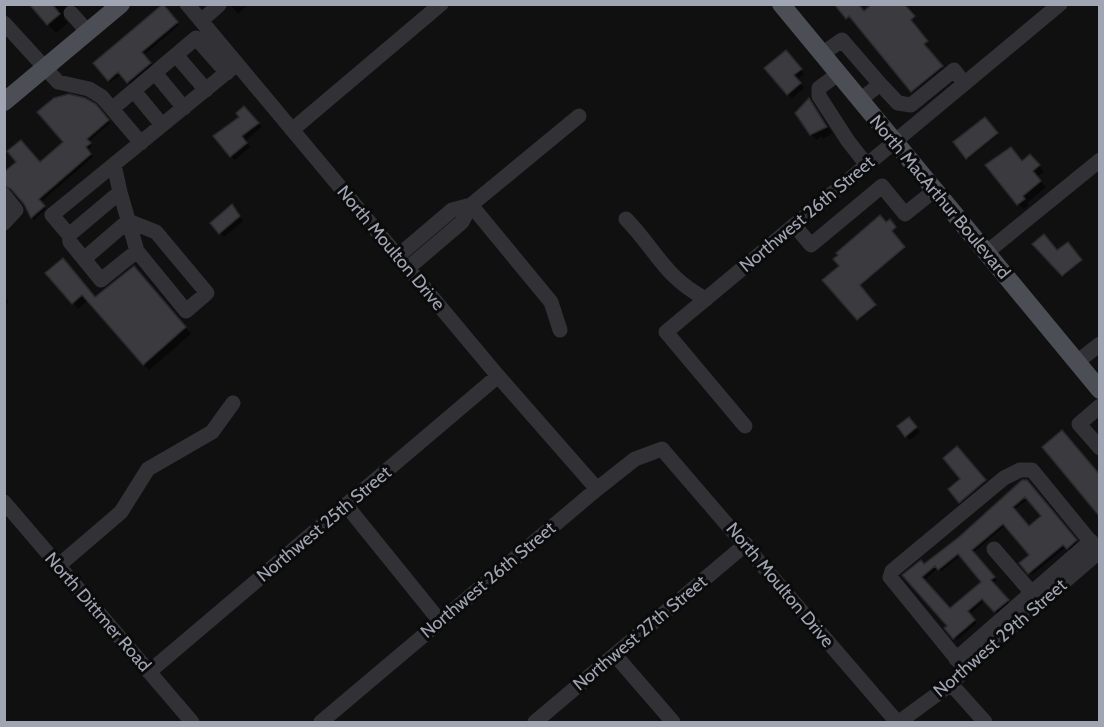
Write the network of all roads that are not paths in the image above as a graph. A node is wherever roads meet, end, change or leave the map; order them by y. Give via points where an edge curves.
1 (121, 4) edge
2 (187, 4) edge
3 (441, 4) edge
4 (781, 4) edge
5 (1060, 4) edge
6 (219, 5) edge
7 (71, 13) dead end
8 (201, 21) junction
9 (4, 23) edge
10 (88, 32) junction
11 (17, 37) junction
12 (4, 47) edge
13 (177, 54) junction
14 (822, 54) junction
15 (44, 69) junction
16 (232, 69) junction
17 (155, 73) junction
18 (838, 74) junction
19 (964, 83) junction
20 (880, 84) junction
21 (206, 90) junction
22 (134, 91) junction
23 (860, 100) junction
24 (4, 102) edge
25 (119, 103) dead end
26 (184, 108) junction
27 (579, 116) dead end
28 (162, 125) junction
29 (292, 130) junction
30 (893, 141) junction
31 (141, 143) junction
32 (1100, 160) edge
33 (114, 165) junction
34 (863, 167) junction
35 (934, 190) junction
36 (877, 191) junction
37 (120, 192) junction
38 (4, 195) edge
39 (471, 205) junction
40 (626, 219) dead end
41 (128, 220) junction
42 (4, 223) edge
43 (794, 225) junction
44 (69, 235) junction
45 (137, 251) junction
46 (987, 252) junction
47 (84, 259) junction
48 (403, 262) junction
49 (706, 299) junction
50 (560, 330) dead end
51 (1100, 344) edge
52 (1077, 362) junction
53 (498, 376) junction
54 (1099, 393) edge
55 (233, 403) dead end
56 (745, 426) dead end
57 (1100, 448) edge
58 (662, 449) joint
59 (597, 489) junction
60 (4, 502) edge
61 (346, 505) junction
62 (746, 544) junction
63 (994, 549) dead end
64 (1095, 550) edge
65 (58, 566) junction
66 (1036, 598) junction
67 (440, 620) junction
68 (615, 655) junction
69 (961, 664) junction
70 (149, 672) junction
71 (951, 684) junction
72 (192, 723) edge
73 (321, 723) edge
74 (535, 723) edge
75 (673, 723) edge
76 (898, 723) edge
77 (984, 723) edge

1 - 10 main road
2 - 8 street, North Moulton Drive
3 - 29 street
4 - 14 main road, North MacArthur Boulevard
5 - 19 street, Northwest 26th Street
6 - 8 street
7 - 10 street
8 - 16 street, North Moulton Drive
9 - 11 street
10 - 15 main road
11 - 12 street
11 - 15 street
13 - 16 street via 196,38
13 - 17 street
13 - 21 street
14 - 18 main road, North MacArthur Boulevard
14 - 20 street via 842,40
15 - 24 main road
15 - 31 street via 58,82 89,88 102,96
16 - 21 street
16 - 29 street, North Moulton Drive
17 - 22 street
17 - 26 street
18 - 23 main road, North MacArthur Boulevard
18 - 34 street via 819,88 819,96
19 - 20 street via 954,70 911,105 898,103
19 - 30 street, Northwest 26th Street
20 - 23 street
21 - 26 street
22 - 25 street
22 - 28 street
23 - 30 main road, North MacArthur Boulevard
26 - 28 street
27 - 39 street
28 - 31 street
29 - 48 street, North Moulton Drive
30 - 34 street, Northwest 26th Street
30 - 35 main road, North MacArthur Boulevard
31 - 33 street
32 - 46 street
33 - 37 street
33 - 44 street via 52,215
34 - 36 street
34 - 43 street, Northwest 26th Street
35 - 36 street via 905,214 882,186
35 - 46 main road, North MacArthur Boulevard
36 - 43 street via 811,245
37 - 41 street
37 - 44 street
38 - 42 street via 16,210
39 - 48 street via 462,222 438,231
39 - 50 street via 551,302
40 - 49 street via 672,277
41 - 45 street
41 - 45 street via 156,232 207,293 186,311
41 - 47 street
43 - 49 street, Northwest 26th Street
44 - 47 street
45 - 47 street via 101,280
46 - 52 main road, North MacArthur Boulevard
48 - 53 street, North Moulton Drive
49 - 56 street, Northwest 26th Street via 666,332
51 - 52 street
52 - 54 main road, North MacArthur Boulevard
53 - 59 street, North Moulton Drive
53 - 61 street, Northwest 25th Street
54 - 57 street via 1079,423
55 - 65 street via 212,432 148,469 121,512
58 - 59 street, Northwest 26th Street via 635,459
58 - 62 street, North Moulton Drive
59 - 67 street, Northwest 26th Street
60 - 65 street, North Dittmer Road
61 - 67 street
61 - 70 street, Northwest 25th Street
62 - 68 street, Northwest 27th Street
62 - 76 street, North Moulton Drive
63 - 66 street
64 - 66 street, Northwest 29th Street
64 - 69 street via 1032,470 1020,470 1004,478 892,571 890,577
65 - 70 street, North Dittmer Road
66 - 69 street, Northwest 29th Street
67 - 73 street, Northwest 26th Street
68 - 74 street, Northwest 27th Street
68 - 75 street
69 - 71 street, Northwest 29th Street
70 - 72 street, North Dittmer Road
71 - 76 street, Northwest 29th Street
71 - 77 street

